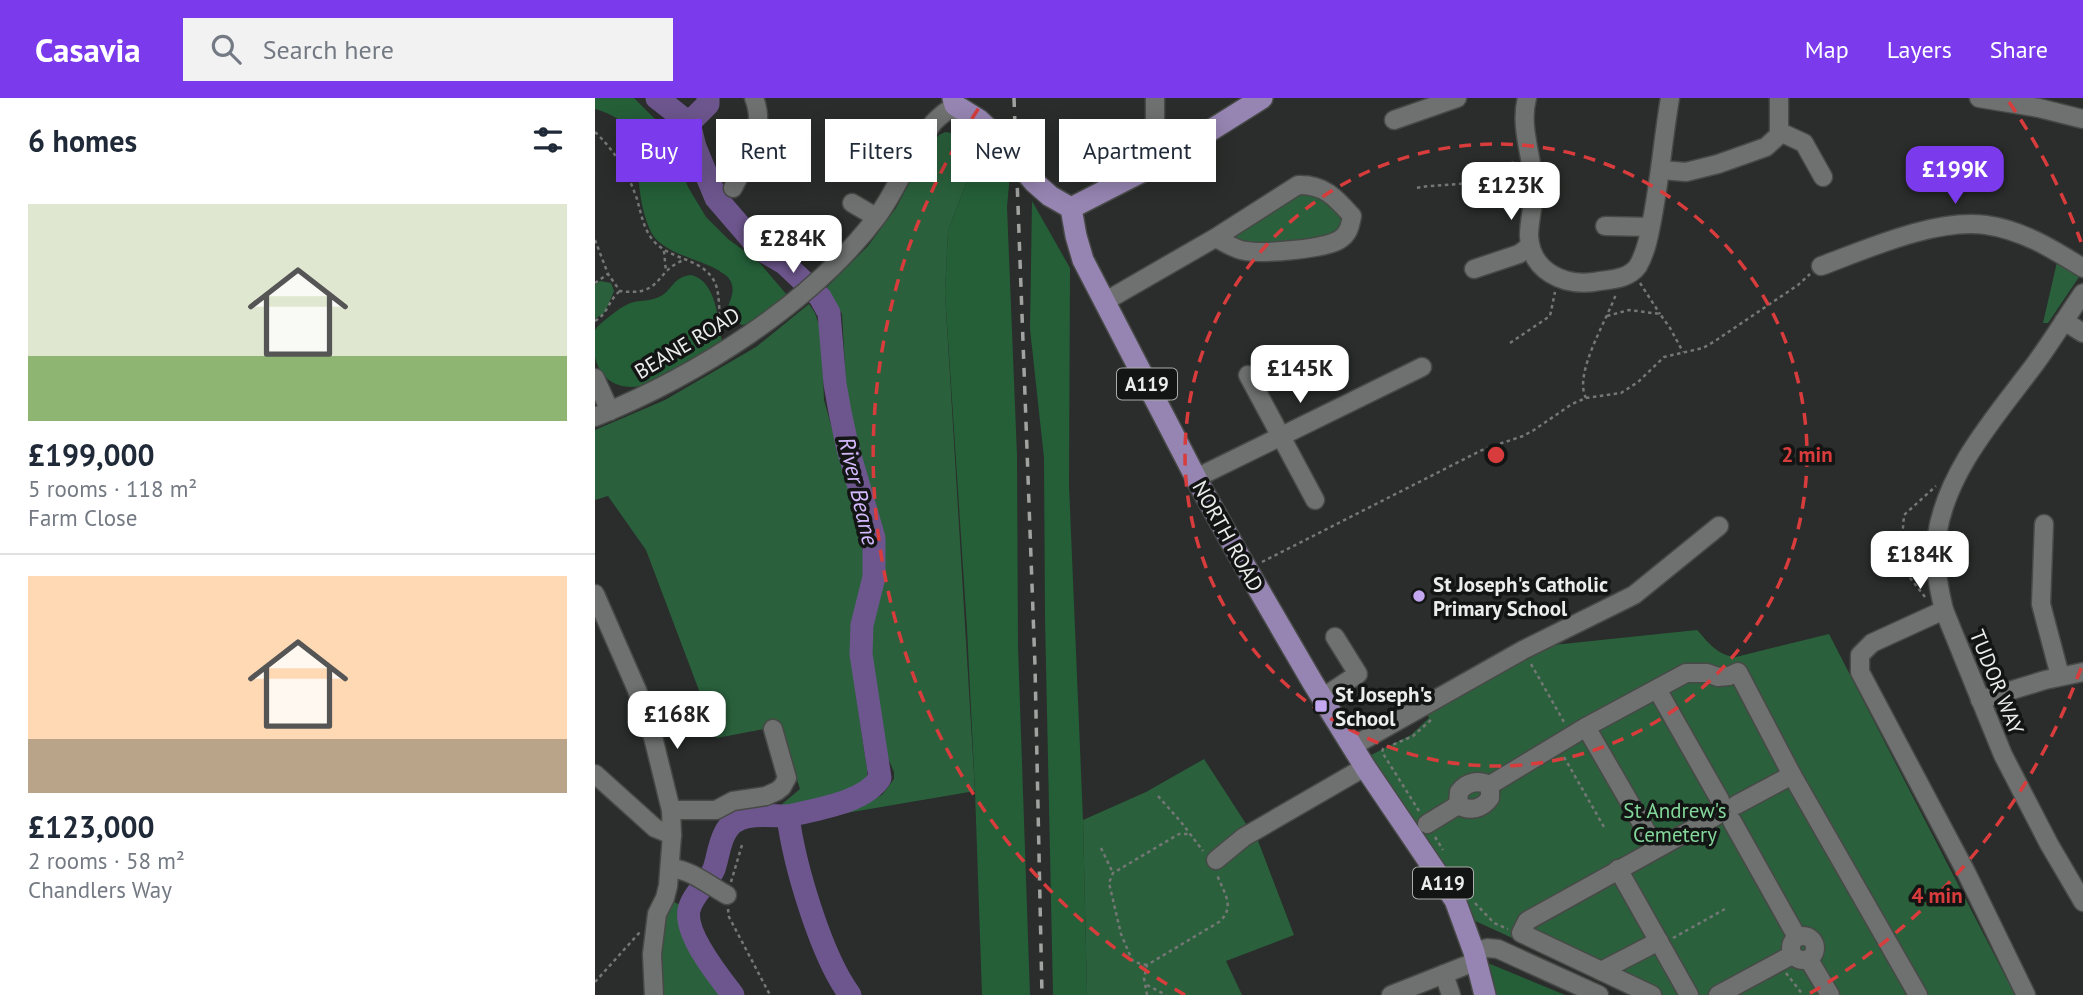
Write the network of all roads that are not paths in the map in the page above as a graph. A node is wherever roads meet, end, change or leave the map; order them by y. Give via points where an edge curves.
1 (754, 98) edge
2 (1155, 98) edge
3 (1262, 98) edge
4 (1457, 98) edge
5 (1670, 98) edge
6 (1779, 98) edge
7 (1979, 98) edge
8 (1525, 99) edge
9 (954, 101) edge
10 (1155, 119) edge
11 (2083, 119) edge
12 (1394, 120) dead end
13 (1216, 127) edge
14 (1780, 132) junction
15 (1661, 170) junction
16 (1823, 177) dead end
17 (1122, 182) edge
18 (733, 188) dead end
19 (855, 200) dead end
20 (1071, 208) junction
21 (878, 215) junction
22 (1605, 226) dead end
23 (1650, 227) junction
24 (1215, 238) junction
25 (1530, 246) junction
26 (1821, 266) road end
27 (2083, 268) edge
28 (1474, 269) dead end
29 (2083, 293) edge
30 (1104, 302) junction
31 (2064, 321) junction
32 (2083, 333) edge
33 (1422, 367) dead end
34 (1248, 375) dead end
35 (595, 378) edge
36 (602, 414) edge
37 (1282, 436) junction
38 (1196, 478) junction
39 (1315, 500) dead end
40 (2044, 524) dead end
41 (1719, 526) dead end
42 (595, 594) edge
43 (1941, 611) junction
44 (1335, 637) dead end
45 (2083, 672) edge
46 (2060, 676) junction
47 (1657, 689) junction
48 (1322, 698) junction
49 (1980, 700) junction
50 (773, 729) dead end
51 (1571, 736) junction
52 (1353, 746) junction
53 (1365, 767) junction
54 (595, 774) edge
55 (1792, 775) junction
56 (671, 810) junction
57 (1726, 810) junction
58 (1427, 824) road end
59 (672, 835) junction
60 (1656, 848) junction
61 (1216, 860) road end
62 (670, 868) junction
63 (1618, 869) junction
64 (722, 892) road end
65 (2083, 902) edge
66 (1660, 943) junction
67 (1794, 954) junction
68 (1476, 956) junction
69 (1601, 971) junction
70 (1444, 974) junction
71 (654, 995) edge
72 (1391, 995) edge
73 (1451, 995) edge
74 (1485, 995) edge
75 (1599, 995) edge
76 (1653, 995) edge
77 (1689, 995) edge
78 (1719, 995) edge
79 (1829, 995) edge
80 (1917, 995) edge
81 (2026, 995) edge

1 - 18 street via 759,109 758,132
2 - 10 street
3 - 13 main road
4 - 12 street
5 - 15 street
6 - 14 street
7 - 11 street
8 - 25 street via 1523,116 1534,188
9 - 20 main road via 979,120 1034,182
9 - 21 street, BEANE ROAD via 932,124
14 - 15 street via 1766,147 1742,156 1686,172
14 - 16 street via 1804,143
15 - 23 street
17 - 20 main road
19 - 21 street
20 - 30 main road, NORTH ROAD / A119 via 1083,260
21 - 36 street, BEANE ROAD via 823,275 761,325 663,387
22 - 23 street
23 - 25 street via 1638,265 1629,276 1620,278 1590,282 1557,279 1537,262
24 - 24 street via 1298,185 1326,191 1352,216 1342,239 1316,247 1243,251
24 - 30 street
25 - 28 street
26 - 27 street via 1878,245 1964,224 2026,236
29 - 31 street, TUDOR WAY
30 - 38 main road, NORTH ROAD / A119
31 - 32 street
31 - 43 street, TUDOR WAY via 1993,418 1949,493 1936,549
33 - 37 street
34 - 37 street
35 - 36 street
37 - 38 street
37 - 39 street
38 - 48 main road, NORTH ROAD / A119
40 - 46 street via 2041,604
41 - 52 street via 1634,595 1523,650
42 - 56 street via 637,690
43 - 49 street, TUDOR WAY
43 - 81 street via 1872,643 1860,655 1860,672
44 - 48 street via 1358,674
45 - 46 street
46 - 49 street
47 - 51 street
47 - 55 street via 1686,673 1718,677 1738,672
47 - 57 street
48 - 52 main road, NORTH ROAD / A119
49 - 65 street, TUDOR WAY via 2003,755
50 - 56 street via 787,778 782,787 716,810
51 - 58 street via 1490,785 1468,783 1459,792 1458,805
51 - 60 street
52 - 53 main road, NORTH ROAD / A119
53 - 61 street via 1244,837
53 - 68 main road, NORTH ROAD / A119 via 1455,900
54 - 59 street via 655,828
55 - 57 street
55 - 80 street
56 - 59 street
57 - 60 street
57 - 67 street
59 - 62 street
60 - 63 street
62 - 64 street via 681,869
62 - 71 street via 657,914 652,954
63 - 66 street
63 - 69 street via 1527,921 1521,933
66 - 69 street
66 - 77 street
67 - 78 street
67 - 79 street
68 - 70 street
68 - 74 main road, NORTH ROAD / A119
68 - 75 street via 1487,948 1498,949
69 - 76 street
70 - 72 street
70 - 73 street

